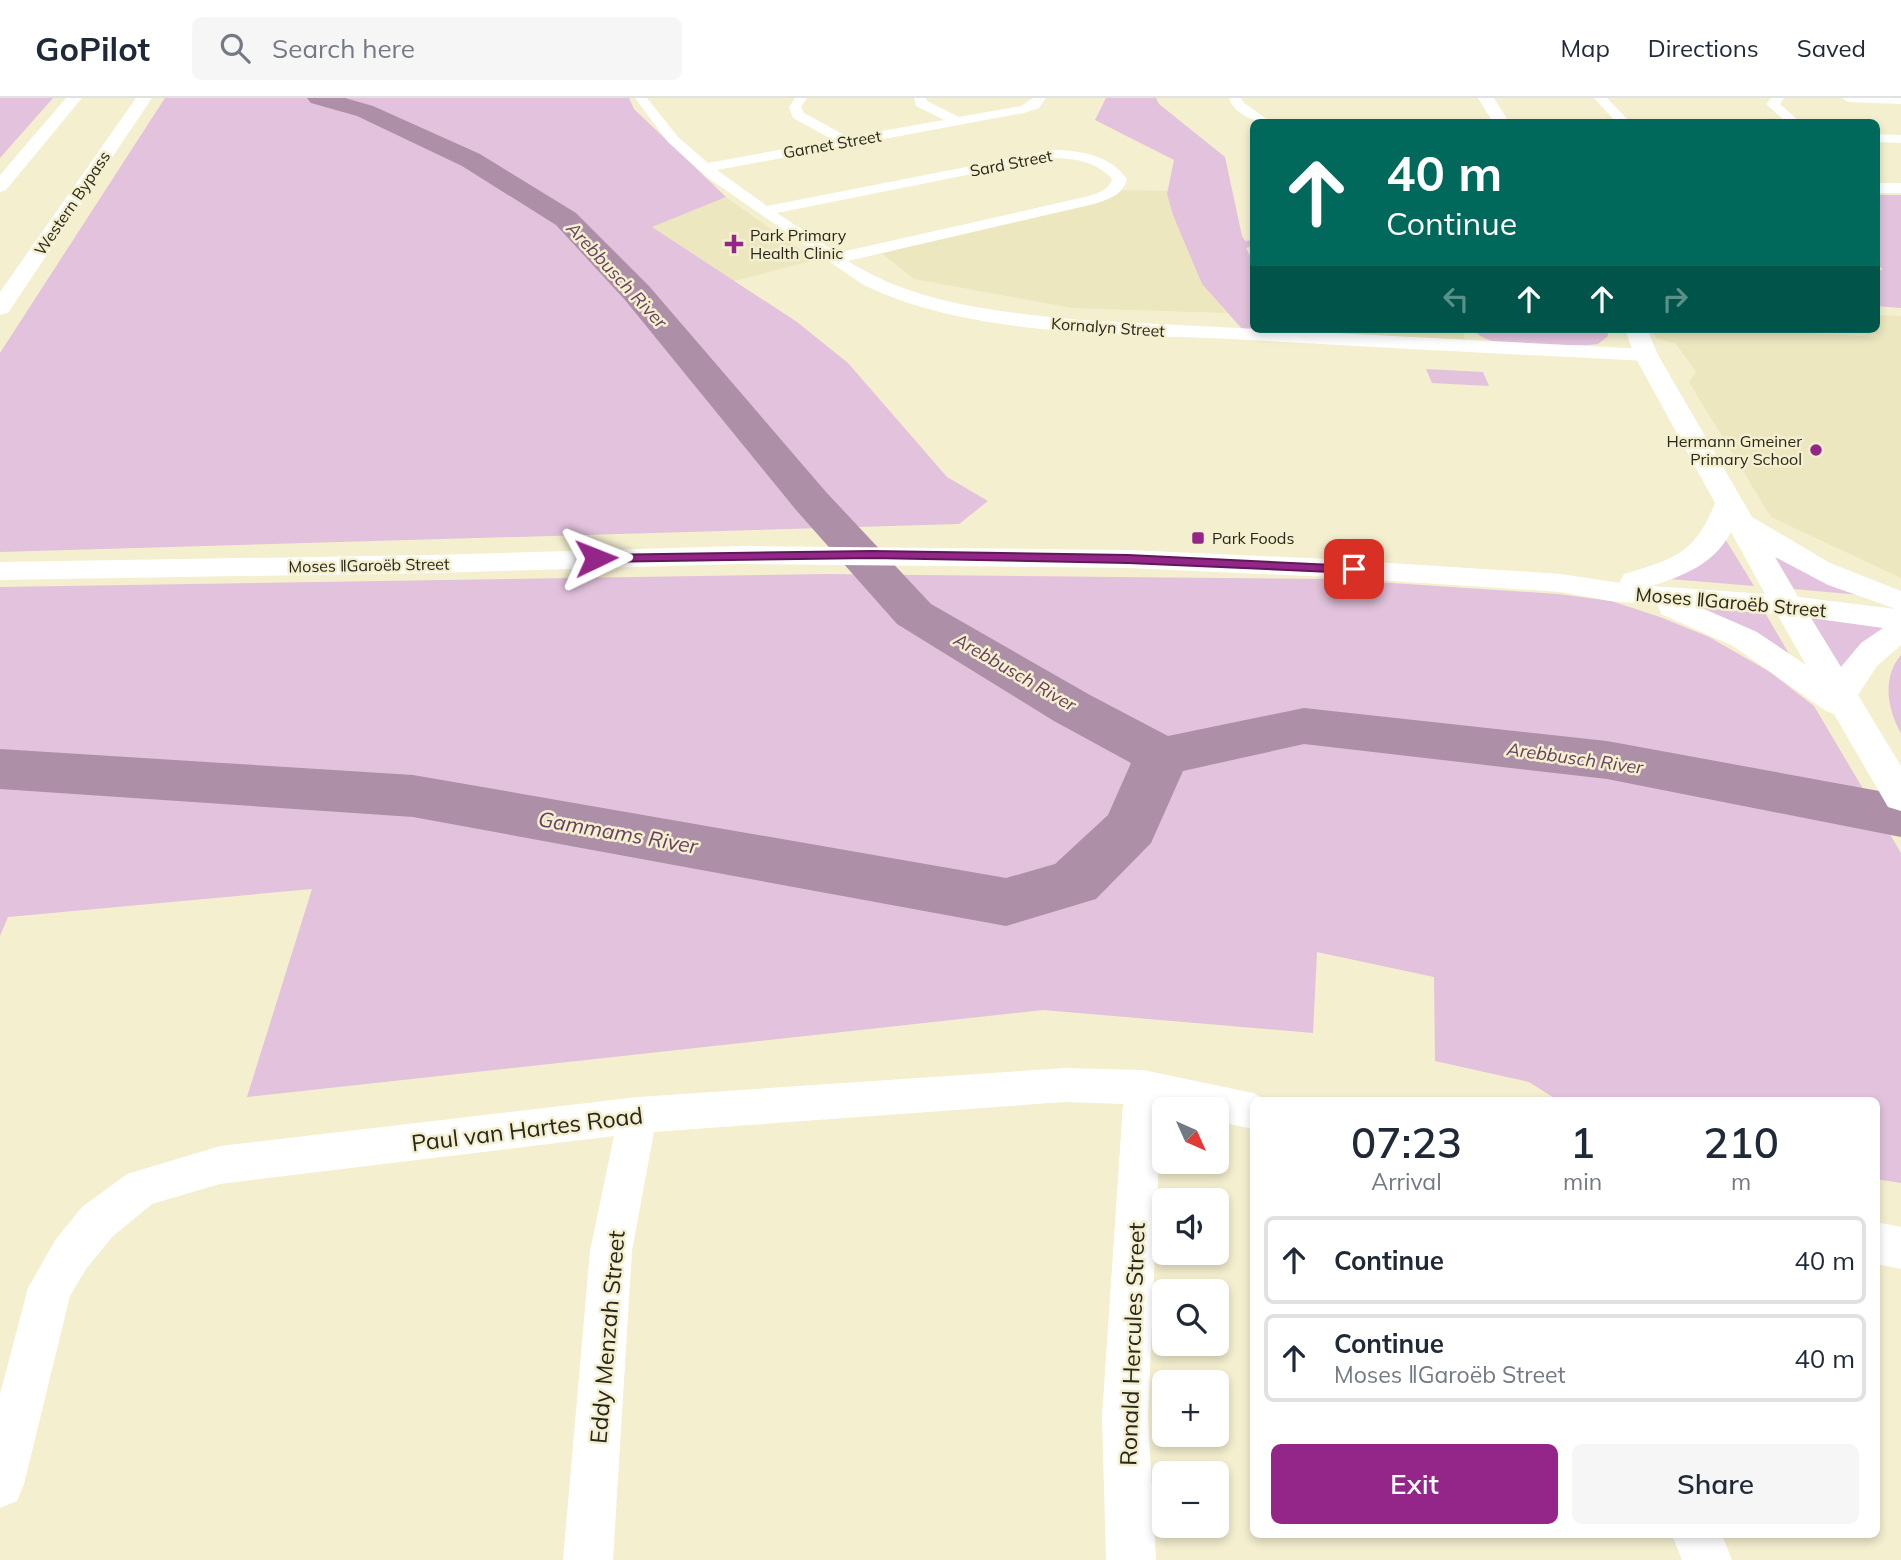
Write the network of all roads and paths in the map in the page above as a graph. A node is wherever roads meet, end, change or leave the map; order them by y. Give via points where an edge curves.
1 (74, 98) edge
2 (144, 98) edge
3 (641, 98) edge
4 (801, 98) edge
5 (920, 98) edge
6 (1040, 98) edge
7 (1235, 98) edge
8 (1486, 98) edge
9 (1600, 98) edge
10 (1778, 98) edge
11 (1848, 98) edge
12 (1901, 100) edge
13 (1260, 119) edge
14 (1499, 119) edge
15 (1620, 119) edge
16 (1790, 119) edge
17 (959, 122) junction
18 (1880, 138) edge
19 (1901, 139) edge
20 (846, 142) junction
21 (706, 168) junction
22 (0, 186) edge
23 (1880, 188) edge
24 (1901, 188) edge
25 (764, 211) junction
26 (834, 259) junction
27 (0, 308) edge
28 (1250, 331) edge
29 (1330, 333) edge
30 (1637, 339) edge
31 (1733, 511) junction
32 (0, 571) edge
33 (1635, 587) junction
34 (1783, 598) junction
35 (1901, 603) edge
36 (1901, 620) edge
37 (1901, 632) edge
38 (1844, 704) junction
39 (1894, 785) edge
40 (1143, 1087) junction
41 (1250, 1110) edge
42 (638, 1115) junction
43 (1880, 1243) edge
44 (1901, 1248) edge
45 (0, 1484) edge
46 (1698, 1538) edge
47 (588, 1560) edge
48 (1131, 1560) edge
49 (1707, 1560) edge

1 - 22 main road
2 - 27 main road, Western Bypass
3 - 21 street, Kornalyn Street via 665,130
4 - 20 street via 795,107 798,115
5 - 17 street via 921,103
6 - 17 street, Garnet Street via 1024,109
7 - 13 street
8 - 14 main road
9 - 15 street
10 - 16 street via 1772,104
11 - 12 street
17 - 20 street, Garnet Street
18 - 19 street
20 - 21 street, Garnet Street
21 - 25 street, Kornalyn Street
23 - 24 street
25 - 26 street, Kornalyn Street
25 - 26 street, Sard Street via 1052,154 1085,156 1120,179 1118,186 1089,201
26 - 28 street, Kornalyn Street via 892,291 952,307 1126,329
29 - 30 street, Kornalyn Street
30 - 31 main road, Kornalyn Street
31 - 33 main road via 1704,552
31 - 34 main road, Kornalyn Street
31 - 35 main road via 1797,559
32 - 33 main road, Moses ǁGaroëb Street via 872,555 1128,559
33 - 34 main road, Moses ǁGaroëb Street
33 - 38 main road via 1745,639
34 - 35 main road, Moses ǁGaroëb Street
34 - 36 main road, Moses ǁGaroëb Street
34 - 38 main road, Kornalyn Street
37 - 38 main road via 1875,647 1859,664
38 - 39 main road, Kornalyn Street
40 - 41 street, Paul van Hartes Road
40 - 42 street, Paul van Hartes Road via 1065,1085
40 - 48 street, Ronald Hercules Street via 1125,1417
42 - 45 street, Paul van Hartes Road via 220,1165 141,1188 97,1222 50,1288
42 - 47 street, Eddy Menzah Street via 611,1251
43 - 44 street
46 - 49 street

